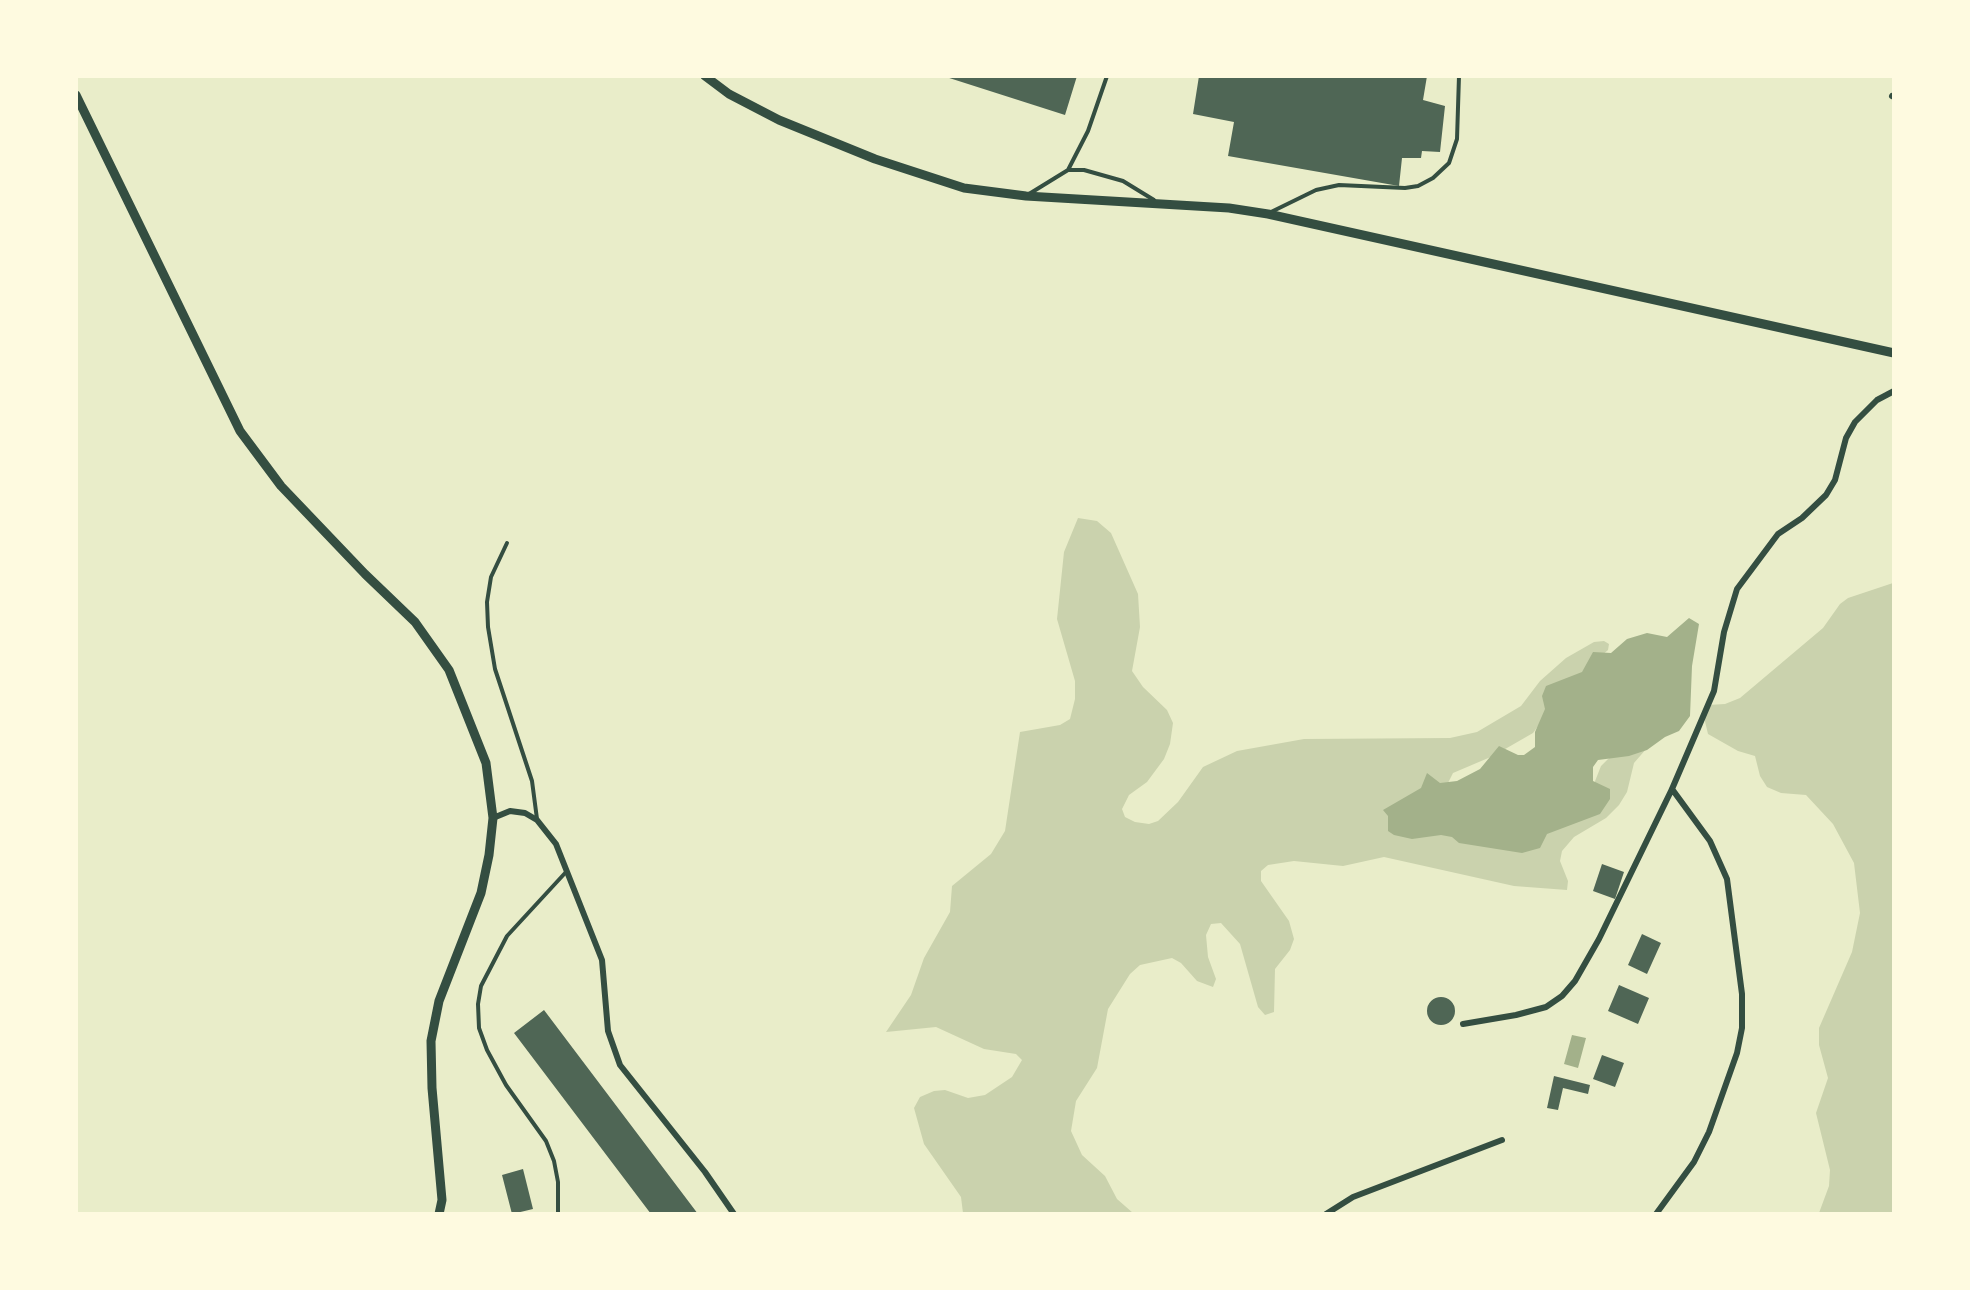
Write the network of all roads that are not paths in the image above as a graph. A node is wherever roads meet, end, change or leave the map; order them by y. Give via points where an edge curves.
1 (705, 76) edge
2 (1107, 76) edge
3 (1459, 76) edge
4 (76, 95) edge
5 (1068, 170) junction
6 (1026, 196) junction
7 (1160, 205) junction
8 (1268, 214) junction
9 (1893, 353) edge
10 (1893, 391) edge
11 (507, 543) dead end
12 (1672, 789) junction
13 (493, 818) junction
14 (537, 820) junction
15 (566, 872) junction
16 (1462, 1024) dead end
17 (1502, 1140) dead end
18 (439, 1214) edge
19 (558, 1214) edge
20 (735, 1214) edge
21 (1326, 1214) edge
22 (1656, 1214) edge

1 - 6 street via 729,94 779,120 875,159 964,189
2 - 5 lane via 1088,130
3 - 8 lane via 1456,139 1449,163 1433,178 1404,188 1339,185 1316,190
4 - 13 street via 240,431 281,486 415,622 449,670 486,764
5 - 6 lane
5 - 7 lane via 1098,172 1123,181
6 - 7 street
7 - 8 street
8 - 9 street
10 - 12 street via 1867,408 1855,422 1826,495 1778,534 1737,589 1726,623 1714,691
11 - 14 lane via 491,577 488,627 495,669 532,781
12 - 16 street via 1599,939 1562,996 1536,1010
12 - 22 street via 1710,841 1726,879 1742,994 1742,1028 1709,1132 1694,1162
13 - 14 street via 510,811
13 - 18 street via 481,893 450,968 431,1041 442,1200
14 - 15 street via 556,844
15 - 19 lane via 507,936 481,986 478,1004 479,1028 487,1050 506,1085 546,1141 554,1161
15 - 20 street via 602,960 609,1031 620,1065
17 - 21 street via 1353,1197

